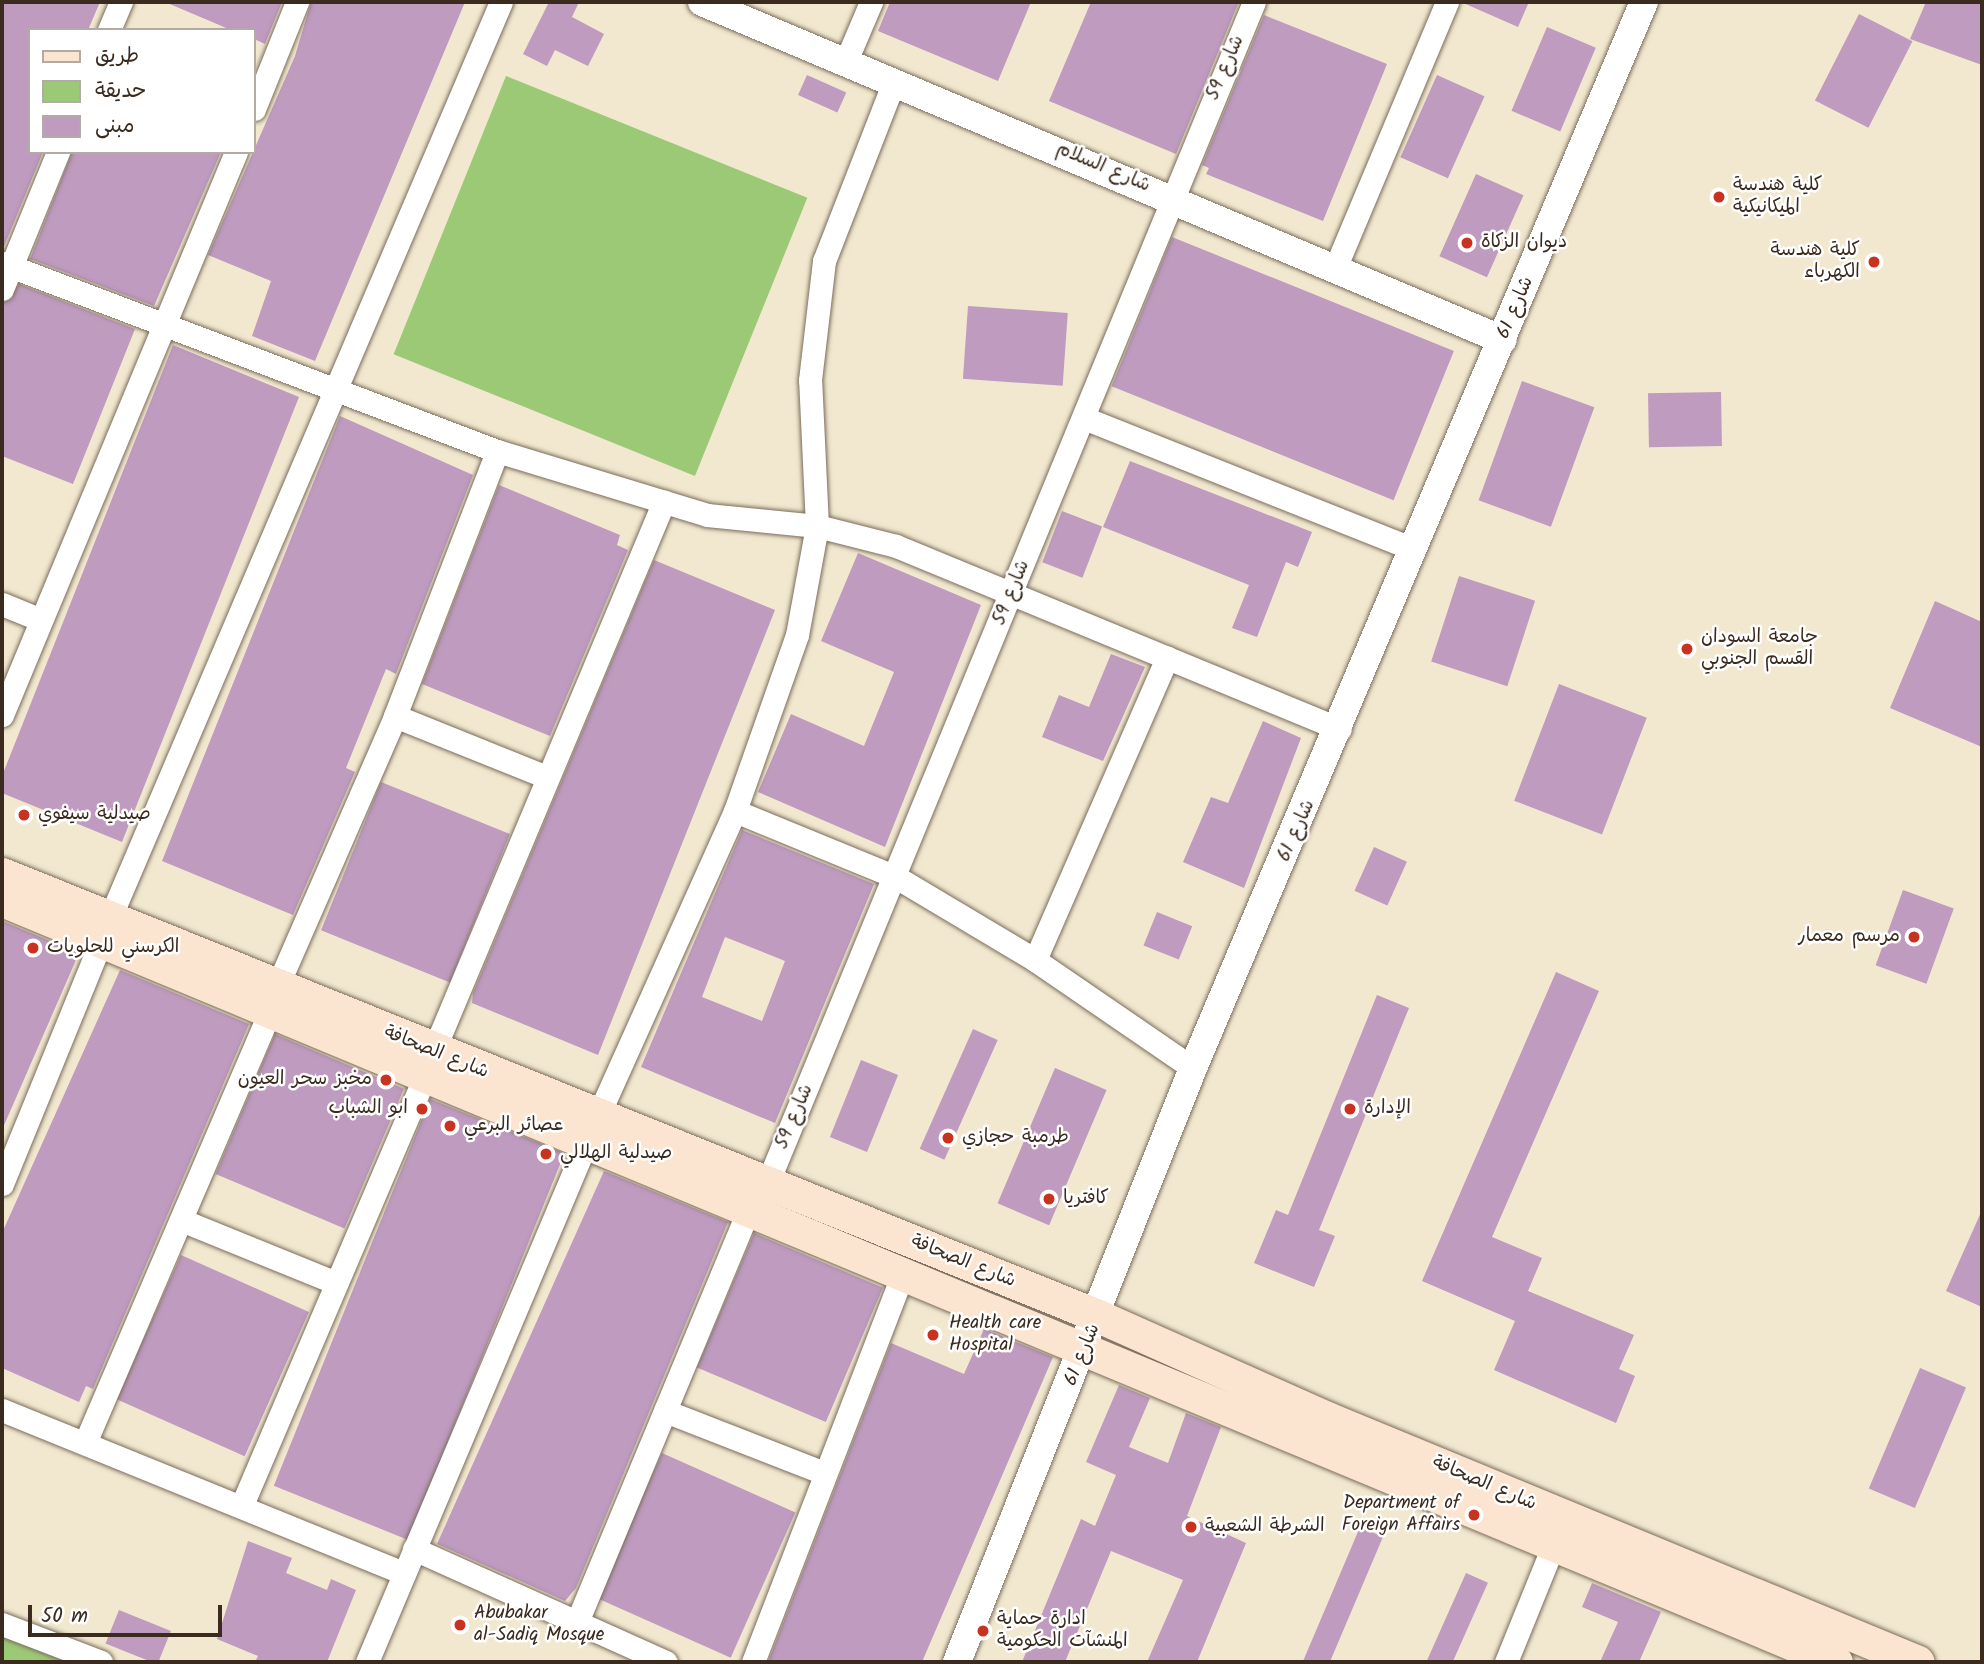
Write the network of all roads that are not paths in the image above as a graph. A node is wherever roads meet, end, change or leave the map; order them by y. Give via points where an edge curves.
1 (121, 2) edge
2 (297, 2) edge
3 (501, 2) edge
4 (702, 2) edge
5 (871, 2) edge
6 (1254, 2) edge
7 (1447, 2) edge
8 (1644, 2) edge
9 (110, 28) edge
10 (846, 61) junction
11 (894, 81) junction
12 (256, 104) edge
13 (57, 154) edge
14 (235, 154) edge
15 (1172, 197) junction
16 (6, 265) edge
17 (1336, 266) junction
18 (2, 289) edge
19 (166, 328) junction
20 (1503, 341) junction
21 (337, 394) junction
22 (1084, 418) junction
23 (498, 451) junction
24 (664, 501) junction
25 (817, 526) junction
26 (1414, 549) junction
27 (1013, 592) junction
28 (2, 604) edge
29 (41, 620) junction
30 (1167, 658) junction
31 (2, 715) edge
32 (396, 716) junction
33 (1340, 729) junction
34 (544, 776) junction
35 (735, 811) junction
36 (2, 874) edge
37 (896, 877) junction
38 (2, 900) edge
39 (105, 930) junction
40 (1035, 960) junction
41 (273, 1000) junction
42 (429, 1063) junction
43 (1193, 1069) junction
44 (592, 1129) junction
45 (2, 1184) edge
46 (758, 1195) junction
47 (181, 1220) junction
48 (904, 1270) junction
49 (336, 1283) junction
50 (1098, 1316) junction
51 (1087, 1347) junction
52 (2, 1410) edge
53 (666, 1411) junction
54 (85, 1443) junction
55 (824, 1473) junction
56 (242, 1505) junction
57 (1553, 1546) junction
58 (414, 1549) junction
59 (404, 1573) junction
60 (577, 1622) junction
61 (2, 1624) edge
62 (101, 1662) edge
63 (367, 1662) edge
64 (666, 1662) edge
65 (754, 1662) edge
66 (957, 1662) edge
67 (1506, 1662) edge
68 (1836, 1662) edge
69 (1919, 1662) edge

1 - 9 street
2 - 12 street
3 - 21 street
4 - 10 street, شارع السلام
5 - 10 street
6 - 15 street, شارع 59
7 - 17 street
8 - 20 street, شارع 61
10 - 11 street, شارع السلام
11 - 15 street, شارع السلام
11 - 25 street via 824,261 810,380
13 - 16 street
14 - 19 street
15 - 17 street, شارع السلام
15 - 22 street, شارع 59
16 - 18 street
16 - 19 street
17 - 20 street, شارع السلام
19 - 21 street
19 - 29 street
20 - 26 street, شارع 61
21 - 23 street
21 - 39 street
22 - 26 street
22 - 27 street, شارع 59
23 - 24 street
23 - 32 street
24 - 25 street via 751,523
24 - 34 street
25 - 27 street via 896,546
25 - 35 street via 797,635
26 - 33 street, شارع 61
27 - 30 street
27 - 37 street, شارع 59
28 - 29 street
29 - 31 street
30 - 33 street
30 - 40 street
32 - 34 street
32 - 41 street
33 - 43 street, شارع 61
34 - 42 street
35 - 37 street
35 - 44 street
36 - 39 main road, شارع الصحافة
37 - 40 street
37 - 46 street, شارع 59
38 - 39 main road, شارع الصحافة
39 - 41 main road, شارع الصحافة
39 - 45 street
40 - 43 street
41 - 42 main road, شارع الصحافة
41 - 47 street
42 - 44 main road, شارع الصحافة
42 - 49 street
43 - 50 street, شارع 61
44 - 46 main road, شارع الصحافة
44 - 58 street
46 - 48 main road, شارع الصحافة
46 - 50 main road, شارع الصحافة
46 - 53 street, شارع 59
47 - 49 street
47 - 54 street
48 - 51 main road, شارع الصحافة
48 - 55 street
49 - 56 street
50 - 51 street, شارع 61
50 - 69 main road, شارع الصحافة via 1327,1418
51 - 57 main road, شارع الصحافة
51 - 66 street, شارع 61
52 - 54 street
53 - 55 street
53 - 60 street, شارع 59
54 - 56 street
55 - 65 street
56 - 59 street
57 - 67 street
57 - 68 main road, شارع الصحافة
58 - 59 street
58 - 60 street
59 - 63 street
60 - 64 street
61 - 62 street

